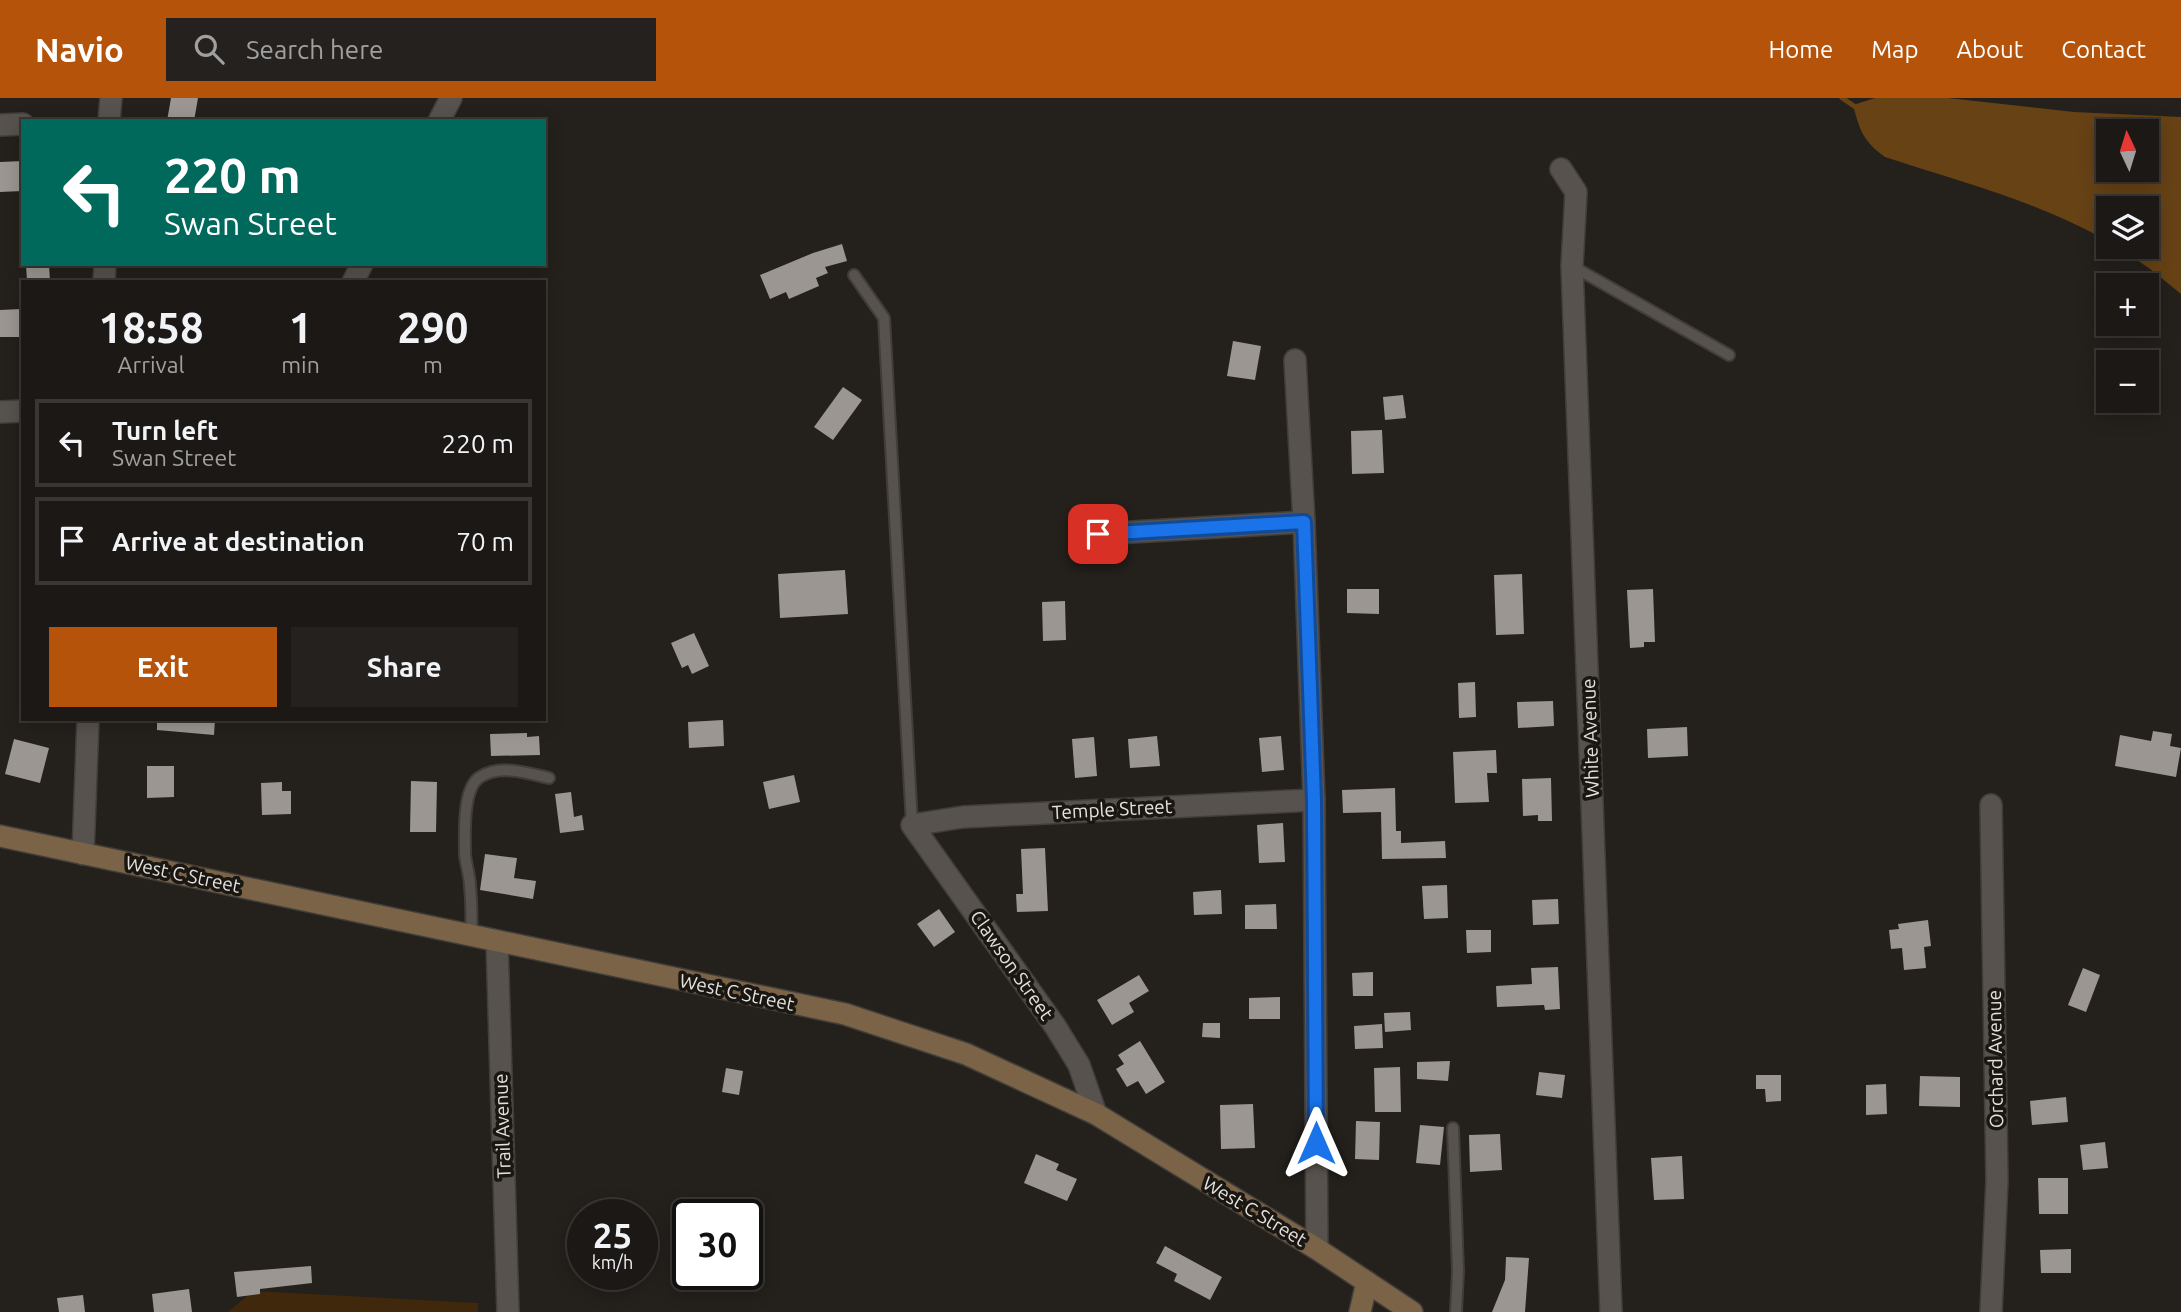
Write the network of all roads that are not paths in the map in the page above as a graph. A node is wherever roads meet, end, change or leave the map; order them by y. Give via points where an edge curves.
1 (111, 98) edge
2 (451, 98) edge
3 (109, 119) edge
4 (440, 119) edge
5 (21, 124) edge
6 (0, 125) edge
7 (1561, 169) dead end
8 (1572, 266) junction
9 (854, 275) dead end
10 (1729, 355) dead end
11 (1295, 360) dead end
12 (21, 411) edge
13 (0, 412) edge
14 (1304, 522) junction
15 (1098, 534) dead end
16 (88, 721) edge
17 (549, 778) dead end
18 (1314, 800) junction
19 (1991, 806) dead end
20 (912, 825) junction
21 (0, 836) edge
22 (83, 853) junction
23 (472, 936) junction
24 (497, 941) junction
25 (1096, 1114) junction
26 (1453, 1128) dead end
27 (1317, 1249) junction
28 (1367, 1282) junction
29 (508, 1312) edge
30 (1360, 1312) edge
31 (1412, 1312) edge
32 (1456, 1312) edge
33 (1611, 1312) edge
34 (1991, 1312) edge

1 - 3 street
2 - 4 street
5 - 6 street
7 - 8 street, White Avenue via 1576,192
8 - 10 lane
8 - 33 street, White Avenue
9 - 20 lane via 884,318
11 - 14 street
12 - 13 street
14 - 15 street
14 - 18 street
16 - 22 street
17 - 23 lane via 513,770 495,772 480,777 471,787 465,856
18 - 20 street, Temple Street via 963,817
18 - 27 street
19 - 34 street, Orchard Avenue via 1997,1180
20 - 25 street, Clawson Street via 1055,1026 1079,1065
21 - 22 main road, West C Street
22 - 23 main road, West C Street
23 - 24 main road, West C Street
24 - 25 main road, West C Street via 845,1014 966,1055
24 - 29 street, Trail Avenue
25 - 27 main road, West C Street
26 - 32 lane
27 - 28 main road, West C Street
28 - 30 main road
28 - 31 main road, West C Street

